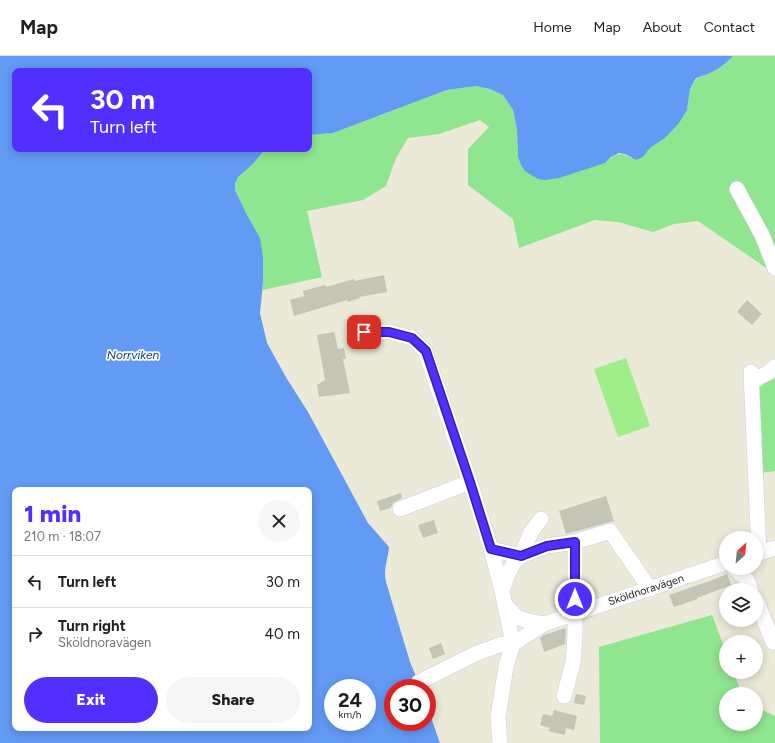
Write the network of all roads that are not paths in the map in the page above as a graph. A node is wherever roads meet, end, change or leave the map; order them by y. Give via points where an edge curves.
1 (737, 190) dead end
2 (775, 268) edge
3 (364, 332) dead end
4 (775, 367) edge
5 (470, 482) junction
6 (400, 509) dead end
7 (541, 519) dead end
8 (757, 531) edge
9 (575, 542) junction
10 (775, 548) edge
11 (491, 549) junction
12 (763, 552) edge
13 (521, 556) junction
14 (719, 565) edge
15 (742, 575) edge
16 (748, 583) edge
17 (650, 589) junction
18 (503, 597) junction
19 (575, 614) junction
20 (763, 617) edge
21 (544, 624) junction
22 (773, 642) dead end
23 (513, 644) junction
24 (425, 679) edge
25 (564, 696) dead end
26 (500, 743) edge

1 - 2 street via 762,235
3 - 5 street via 389,332 412,338 426,351
4 - 8 street via 768,373 751,377
5 - 6 street
5 - 11 street
7 - 13 street via 531,532
9 - 13 street via 547,546
9 - 17 street via 610,531
9 - 19 street
10 - 12 street
11 - 13 street
11 - 18 street
13 - 18 street via 507,576
14 - 17 street, Sköldnoravägen
15 - 16 street
17 - 19 street, Sköldnoravägen
18 - 21 street, Sköldnoravägen via 518,618
18 - 23 street
19 - 21 street, Sköldnoravägen
19 - 25 street via 573,663
20 - 22 street
21 - 23 street, Sköldnoravägen
23 - 24 street via 502,644 475,654
23 - 26 street via 506,666 498,718

